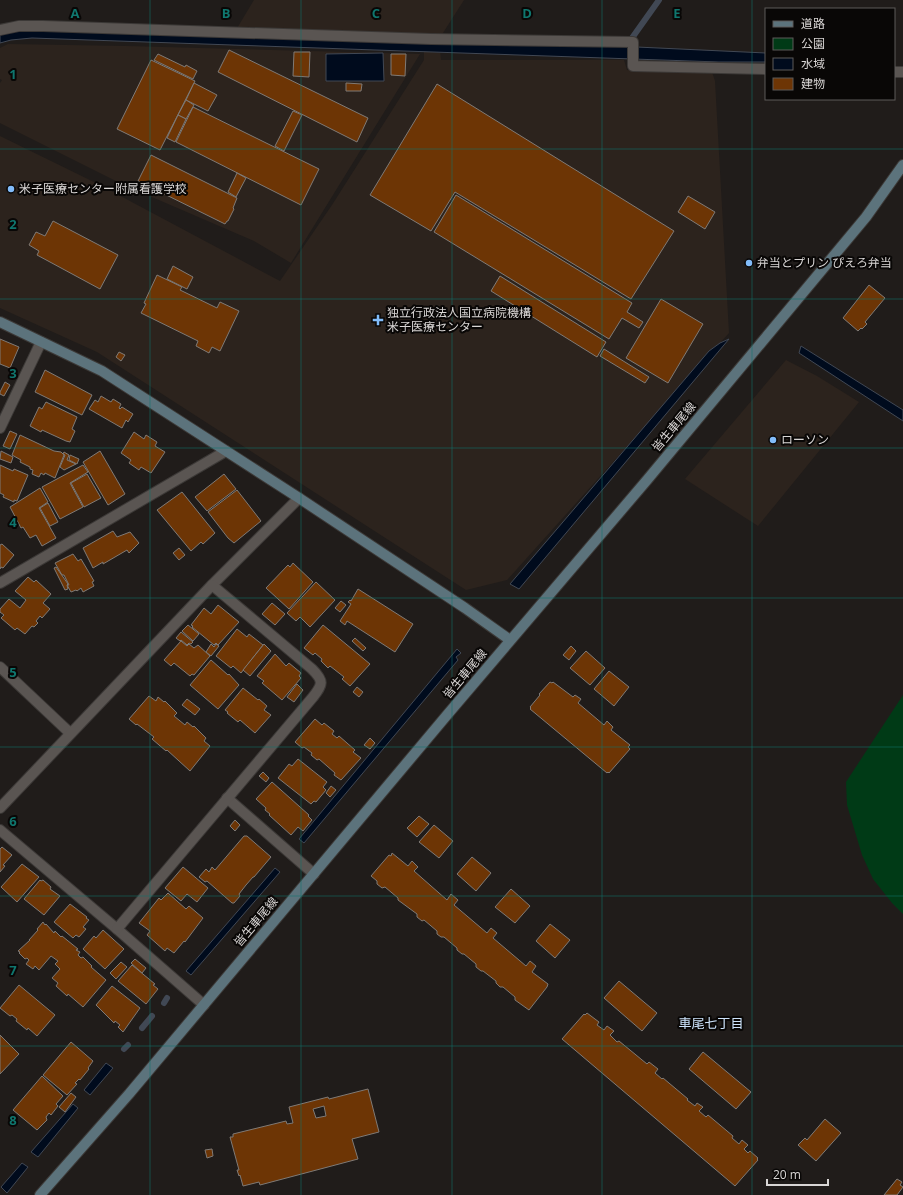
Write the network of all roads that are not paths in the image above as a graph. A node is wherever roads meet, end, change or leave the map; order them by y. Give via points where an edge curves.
1 (0, 30) edge
2 (765, 69) edge
3 (903, 165) edge
4 (0, 322) edge
5 (41, 342) junction
6 (0, 428) edge
7 (226, 452) junction
8 (298, 498) junction
9 (0, 583) edge
10 (212, 585) junction
11 (510, 640) junction
12 (0, 667) edge
13 (70, 733) junction
14 (227, 798) junction
15 (0, 808) edge
16 (0, 830) edge
17 (314, 874) junction
18 (116, 929) junction
19 (204, 1006) junction
20 (40, 1195) edge

1 - 2 street via 19,26 43,26 415,39 633,42 633,66
3 - 11 main road, 皆生車尾線 via 866,217
4 - 5 main road
5 - 6 street
5 - 7 main road via 102,371
7 - 8 main road
7 - 9 street
8 - 10 street
8 - 11 main road
10 - 13 street
10 - 14 street via 312,669 320,677 321,682 313,697
11 - 17 main road, 皆生車尾線
12 - 13 street
13 - 15 street
14 - 17 street
14 - 18 street
16 - 18 street
17 - 19 main road, 皆生車尾線
18 - 19 street
19 - 20 main road, 皆生車尾線

